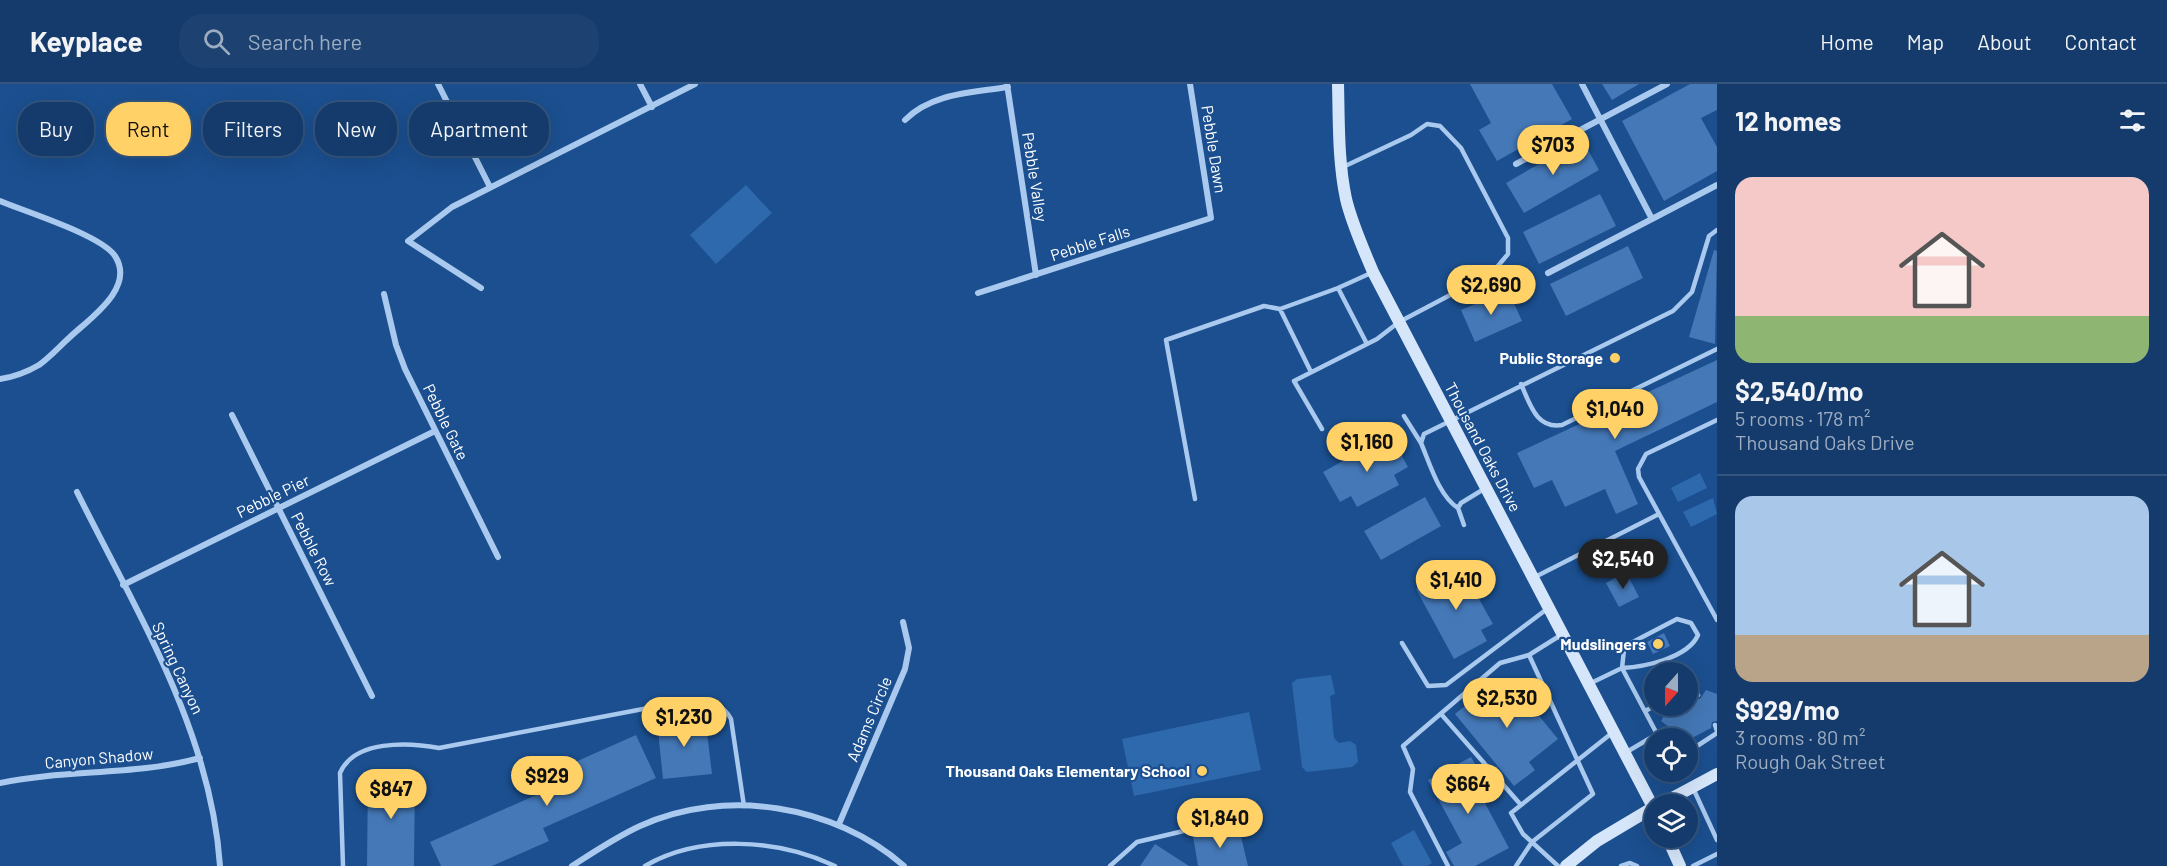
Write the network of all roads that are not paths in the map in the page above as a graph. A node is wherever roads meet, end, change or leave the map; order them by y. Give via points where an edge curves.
1 (438, 84) edge
2 (640, 84) edge
3 (695, 84) edge
4 (1190, 84) edge
5 (1338, 84) edge
6 (1582, 84) edge
7 (1667, 84) edge
8 (1007, 85) edge
9 (652, 107) junction
10 (1600, 118) junction
11 (905, 120) dead end
12 (1516, 164) dead end
13 (1341, 168) junction
14 (1717, 185) edge
15 (490, 187) junction
16 (0, 201) edge
17 (1210, 218) joint
18 (1652, 219) junction
19 (1717, 230) edge
20 (1373, 272) junction
21 (1548, 273) dead end
22 (1036, 275) junction
23 (481, 288) dead end
24 (1338, 288) junction
25 (978, 292) dead end
26 (384, 294) dead end
27 (1280, 309) junction
28 (1399, 322) junction
29 (1367, 344) junction
30 (1717, 349) edge
31 (1311, 372) junction
32 (0, 379) edge
33 (1521, 384) junction
34 (232, 415) dead end
35 (1404, 416) dead end
36 (1450, 420) junction
37 (1717, 420) edge
38 (1322, 429) dead end
39 (435, 431) junction
40 (1421, 443) junction
41 (1486, 488) junction
42 (77, 492) dead end
43 (1195, 499) dead end
44 (278, 508) junction
45 (1458, 508) junction
46 (1659, 514) junction
47 (1464, 525) dead end
48 (498, 557) dead end
49 (1533, 578) junction
50 (123, 585) junction
51 (1549, 608) junction
52 (1717, 620) edge
53 (903, 622) dead end
54 (1563, 634) junction
55 (1402, 643) dead end
56 (1529, 655) junction
57 (1622, 668) junction
58 (1589, 684) junction
59 (372, 696) dead end
60 (1644, 705) edge
61 (1441, 714) junction
62 (1716, 730) edge
63 (1614, 731) junction
64 (1644, 743) edge
65 (1698, 744) edge
66 (1625, 753) junction
67 (200, 758) junction
68 (1579, 759) junction
69 (1717, 774) edge
70 (0, 783) edge
71 (1693, 788) junction
72 (1647, 794) edge
73 (1681, 794) edge
74 (1521, 805) junction
75 (744, 806) junction
76 (1644, 814) edge
77 (1226, 821) dead end
78 (839, 824) junction
79 (1717, 840) edge
80 (1532, 842) junction
81 (1672, 848) edge
82 (1717, 854) edge
83 (220, 866) edge
84 (343, 866) edge
85 (572, 866) edge
86 (645, 866) edge
87 (835, 866) edge
88 (904, 866) edge
89 (1110, 866) edge
90 (1448, 866) edge
91 (1516, 866) edge
92 (1558, 866) edge
93 (1566, 866) edge
94 (1621, 866) edge
95 (1637, 866) edge
96 (1680, 866) edge
97 (1694, 866) edge

1 - 15 street
2 - 9 street
3 - 9 street
4 - 17 street, Pebble Dawn
5 - 13 main road, Thousand Oaks Drive
6 - 10 street
7 - 10 street
8 - 11 street via 937,98
8 - 22 street, Pebble Valley
9 - 15 street
10 - 12 street
10 - 18 street
13 - 20 main road, Thousand Oaks Drive via 1356,232
13 - 28 lane via 1427,124 1440,126 1461,148 1509,238 1508,254 1492,273
14 - 18 street
15 - 23 street via 434,218 408,241
16 - 32 street via 106,246 119,264 120,277 105,305 40,363
17 - 22 street, Pebble Falls
18 - 21 street
19 - 33 lane via 1709,236 1692,292 1673,311
20 - 24 lane
20 - 28 main road, Thousand Oaks Drive
22 - 25 street, Pebble Falls
24 - 27 lane
24 - 29 lane
26 - 39 street, Pebble Gate via 396,345
27 - 31 lane
27 - 43 lane via 1264,306 1166,340
28 - 29 lane
28 - 36 main road, Thousand Oaks Drive
29 - 31 lane
30 - 33 lane via 1562,425 1545,424 1534,415
31 - 38 lane via 1294,381
33 - 36 lane
34 - 44 street, Pebble Row
35 - 40 lane
36 - 40 lane via 1429,429
36 - 41 main road, Thousand Oaks Drive
37 - 46 lane via 1646,454 1640,461 1639,477
39 - 44 street, Pebble Pier
39 - 48 street, Pebble Gate
40 - 45 lane via 1437,479
41 - 45 lane
41 - 49 main road, Thousand Oaks Drive
42 - 50 street, Spring Canyon
44 - 50 street, Pebble Pier
44 - 59 street, Pebble Row
45 - 47 lane
46 - 49 lane
46 - 52 lane
49 - 51 main road, Thousand Oaks Drive
50 - 67 street, Spring Canyon via 186,714
51 - 54 main road, Thousand Oaks Drive
51 - 55 lane via 1446,685 1428,686
53 - 78 street, Adams Circle via 909,648 905,669
54 - 56 lane
54 - 58 main road, Thousand Oaks Drive
56 - 61 lane via 1500,663
56 - 68 lane
57 - 57 lane via 1624,650 1629,644 1677,619 1691,623 1698,635 1691,646 1648,667
57 - 58 lane
57 - 60 lane
58 - 63 main road, Thousand Oaks Drive
61 - 74 lane
61 - 90 lane via 1403,746 1413,769 1410,792
62 - 65 lane
63 - 66 main road, Thousand Oaks Drive
63 - 68 lane
64 - 66 lane
66 - 72 main road, Thousand Oaks Drive
67 - 70 street, Canyon Shadow via 146,769 61,773
67 - 83 street, Spring Canyon via 213,808
68 - 74 lane
68 - 80 lane via 1593,794
69 - 71 main road
71 - 73 main road
71 - 79 lane
74 - 80 lane via 1511,813
75 - 78 street via 789,810
75 - 84 lane via 727,711 711,702 685,701 439,748 418,744 356,753 340,773
75 - 85 street via 686,812 641,826
76 - 93 main road via 1597,841
77 - 89 lane via 1137,842
78 - 88 street via 870,840
80 - 91 lane
80 - 92 lane
81 - 96 main road
82 - 97 lane
86 - 87 lane via 707,844 784,848
94 - 95 lane

